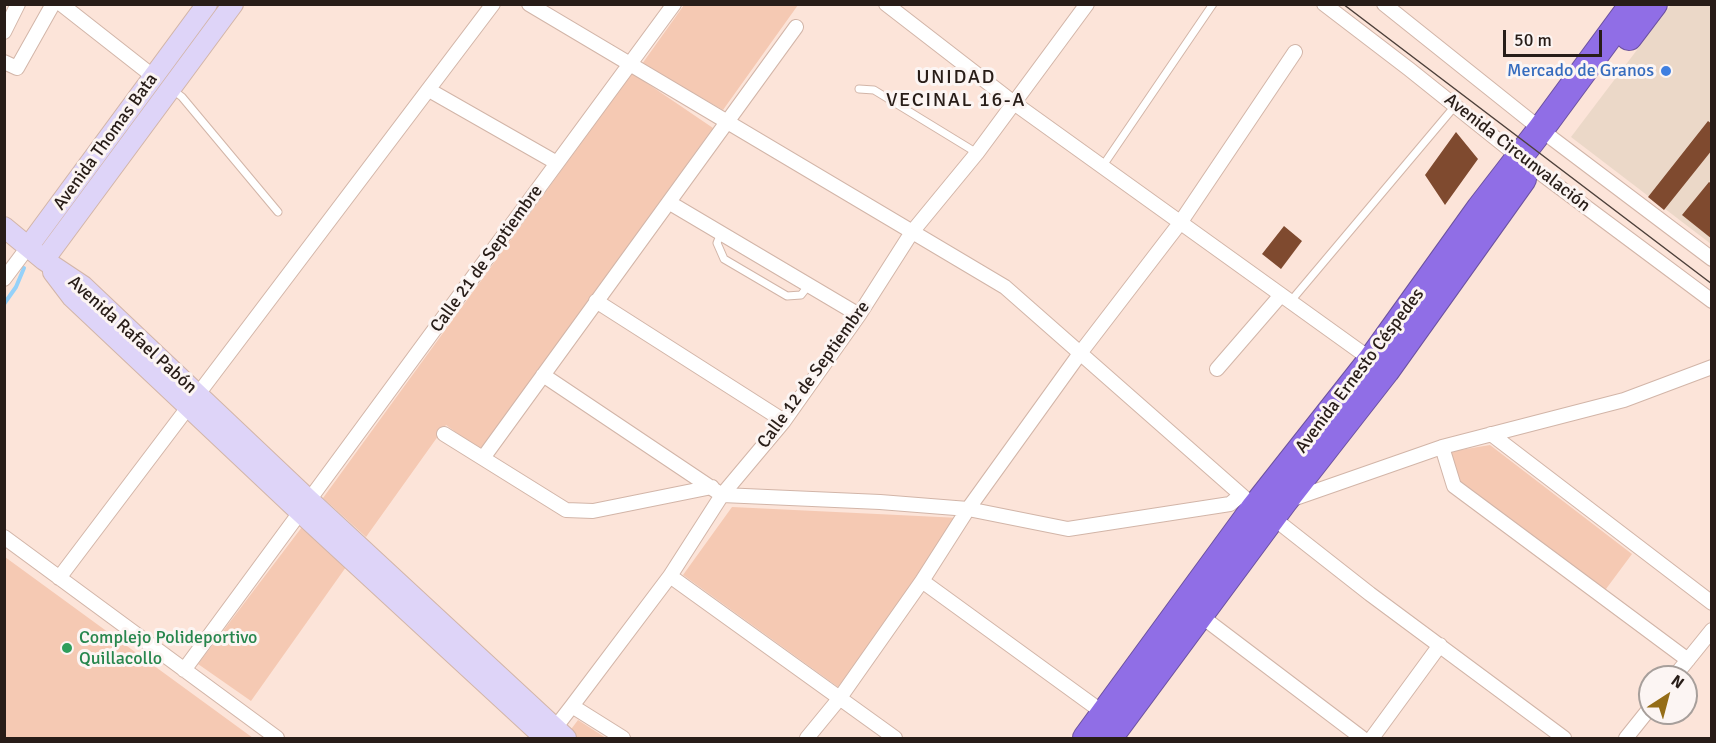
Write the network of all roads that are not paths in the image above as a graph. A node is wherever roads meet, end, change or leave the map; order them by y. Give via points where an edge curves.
1 (18, 4) edge
2 (53, 4) edge
3 (61, 4) edge
4 (207, 4) edge
5 (233, 4) edge
6 (493, 4) edge
7 (529, 4) edge
8 (674, 4) edge
9 (886, 4) edge
10 (1087, 4) edge
11 (1213, 4) edge
12 (1324, 4) edge
13 (1384, 4) edge
14 (1633, 4) edge
15 (1654, 4) edge
16 (796, 27) dead end
17 (4, 32) edge
18 (1295, 52) dead end
19 (4, 62) edge
20 (630, 64) junction
21 (153, 77) junction
22 (171, 88) junction
23 (859, 89) dead end
24 (429, 90) junction
25 (1014, 103) junction
26 (1455, 106) junction
27 (728, 123) junction
28 (1547, 134) junction
29 (977, 153) junction
30 (1526, 161) junction
31 (557, 163) junction
32 (1102, 167) junction
33 (670, 203) junction
34 (278, 212) dead end
35 (1180, 223) junction
36 (4, 227) edge
37 (912, 232) junction
38 (721, 233) junction
39 (28, 247) junction
40 (1712, 259) edge
41 (44, 260) junction
42 (4, 279) edge
43 (809, 285) junction
44 (1285, 299) junction
45 (597, 301) junction
46 (1712, 301) edge
47 (860, 315) junction
48 (1081, 352) junction
49 (1378, 365) junction
50 (1712, 367) edge
51 (1216, 369) dead end
52 (543, 375) junction
53 (194, 400) junction
54 (784, 421) junction
55 (444, 434) dead end
56 (1491, 434) junction
57 (1442, 447) junction
58 (483, 458) junction
59 (717, 491) junction
60 (304, 506) junction
61 (1263, 506) junction
62 (968, 509) junction
63 (4, 537) edge
64 (670, 576) junction
65 (58, 578) junction
66 (922, 581) junction
67 (1712, 603) edge
68 (1192, 609) junction
69 (1712, 630) edge
70 (1440, 645) junction
71 (1688, 660) junction
72 (1684, 665) edge
73 (184, 670) junction
74 (839, 699) junction
75 (572, 706) junction
76 (1638, 723) edge
77 (1107, 726) edge
78 (548, 736) edge
79 (277, 738) edge
80 (623, 738) edge
81 (807, 738) edge
82 (895, 738) edge
83 (1086, 738) edge
84 (1362, 738) edge
85 (1372, 738) edge
86 (1564, 738) edge
87 (1626, 738) edge

1 - 17 street
2 - 19 street via 17,68
3 - 21 street
4 - 21 main road, Avenida Thomas Bata
5 - 22 main road, Avenida Thomas Bata
6 - 24 street
7 - 20 street
8 - 20 street, Calle 21 de Septiembre
9 - 25 street
10 - 25 street, Calle 12 de Septiembre
11 - 32 lane
12 - 26 street, Avenida Circunvalación
13 - 28 street, Avenida Circunvalación
14 - 28 highway, Avenida Ernesto Céspedes
15 - 28 highway, Avenida Ernesto Céspedes
16 - 27 street
18 - 35 street
20 - 27 street
20 - 31 street, Calle 21 de Septiembre
21 - 39 main road, Avenida Thomas Bata
22 - 34 lane via 182,96
22 - 41 main road, Avenida Thomas Bata
23 - 29 lane via 874,90
24 - 31 street
24 - 53 street
25 - 29 street, Calle 12 de Septiembre
25 - 32 street
26 - 30 street, Avenida Circunvalación
26 - 44 lane
27 - 33 street
27 - 37 street
28 - 30 highway, Avenida Ernesto Céspedes
28 - 40 street, Avenida Circunvalación
29 - 37 street, Calle 12 de Septiembre
30 - 46 street, Avenida Circunvalación
30 - 49 highway, Avenida Ernesto Céspedes via 1480,208
31 - 60 street, Calle 21 de Septiembre
32 - 35 street
33 - 38 street
33 - 45 street
35 - 44 street
35 - 48 street
36 - 39 main road, Avenida Rafael Pabón
37 - 47 street, Calle 12 de Septiembre
37 - 48 street via 1005,287
38 - 43 street
38 - 43 lane via 717,243 724,259 787,296 801,295
39 - 41 main road, Avenida Rafael Pabón
39 - 42 street, Avenida Thomas Bata
41 - 53 main road, Avenida Rafael Pabón via 83,286
43 - 47 street
44 - 49 street
44 - 51 street
45 - 52 street
45 - 54 street
47 - 54 street, Calle 12 de Septiembre
48 - 61 street
48 - 62 street
49 - 61 highway, Avenida Ernesto Céspedes
50 - 56 street via 1624,400
52 - 58 street
52 - 59 street
53 - 60 main road, Avenida Rafael Pabón
53 - 65 street
54 - 59 street, Calle 12 de Septiembre
55 - 58 street
56 - 57 street
56 - 67 street
57 - 61 street
57 - 71 street via 1454,486
58 - 59 street via 566,510 593,511
59 - 62 street
59 - 64 street, Calle 12 de Septiembre
60 - 73 street, Calle 21 de Septiembre
60 - 78 main road, Avenida Rafael Pabón
61 - 62 street via 1230,504 1068,529
61 - 68 highway, Avenida Ernesto Céspedes
61 - 70 street
62 - 66 street
63 - 65 street
64 - 74 street
64 - 75 street, Calle 12 de Septiembre
65 - 73 street
66 - 74 street
66 - 77 street
68 - 77 highway, Avenida Ernesto Céspedes
68 - 84 street
69 - 71 street
70 - 85 street
70 - 86 street
71 - 72 street
73 - 79 street
74 - 81 street
74 - 82 street
75 - 78 street, Calle 12 de Septiembre
75 - 80 street
76 - 87 street
77 - 83 highway, Avenida Ernesto Céspedes

